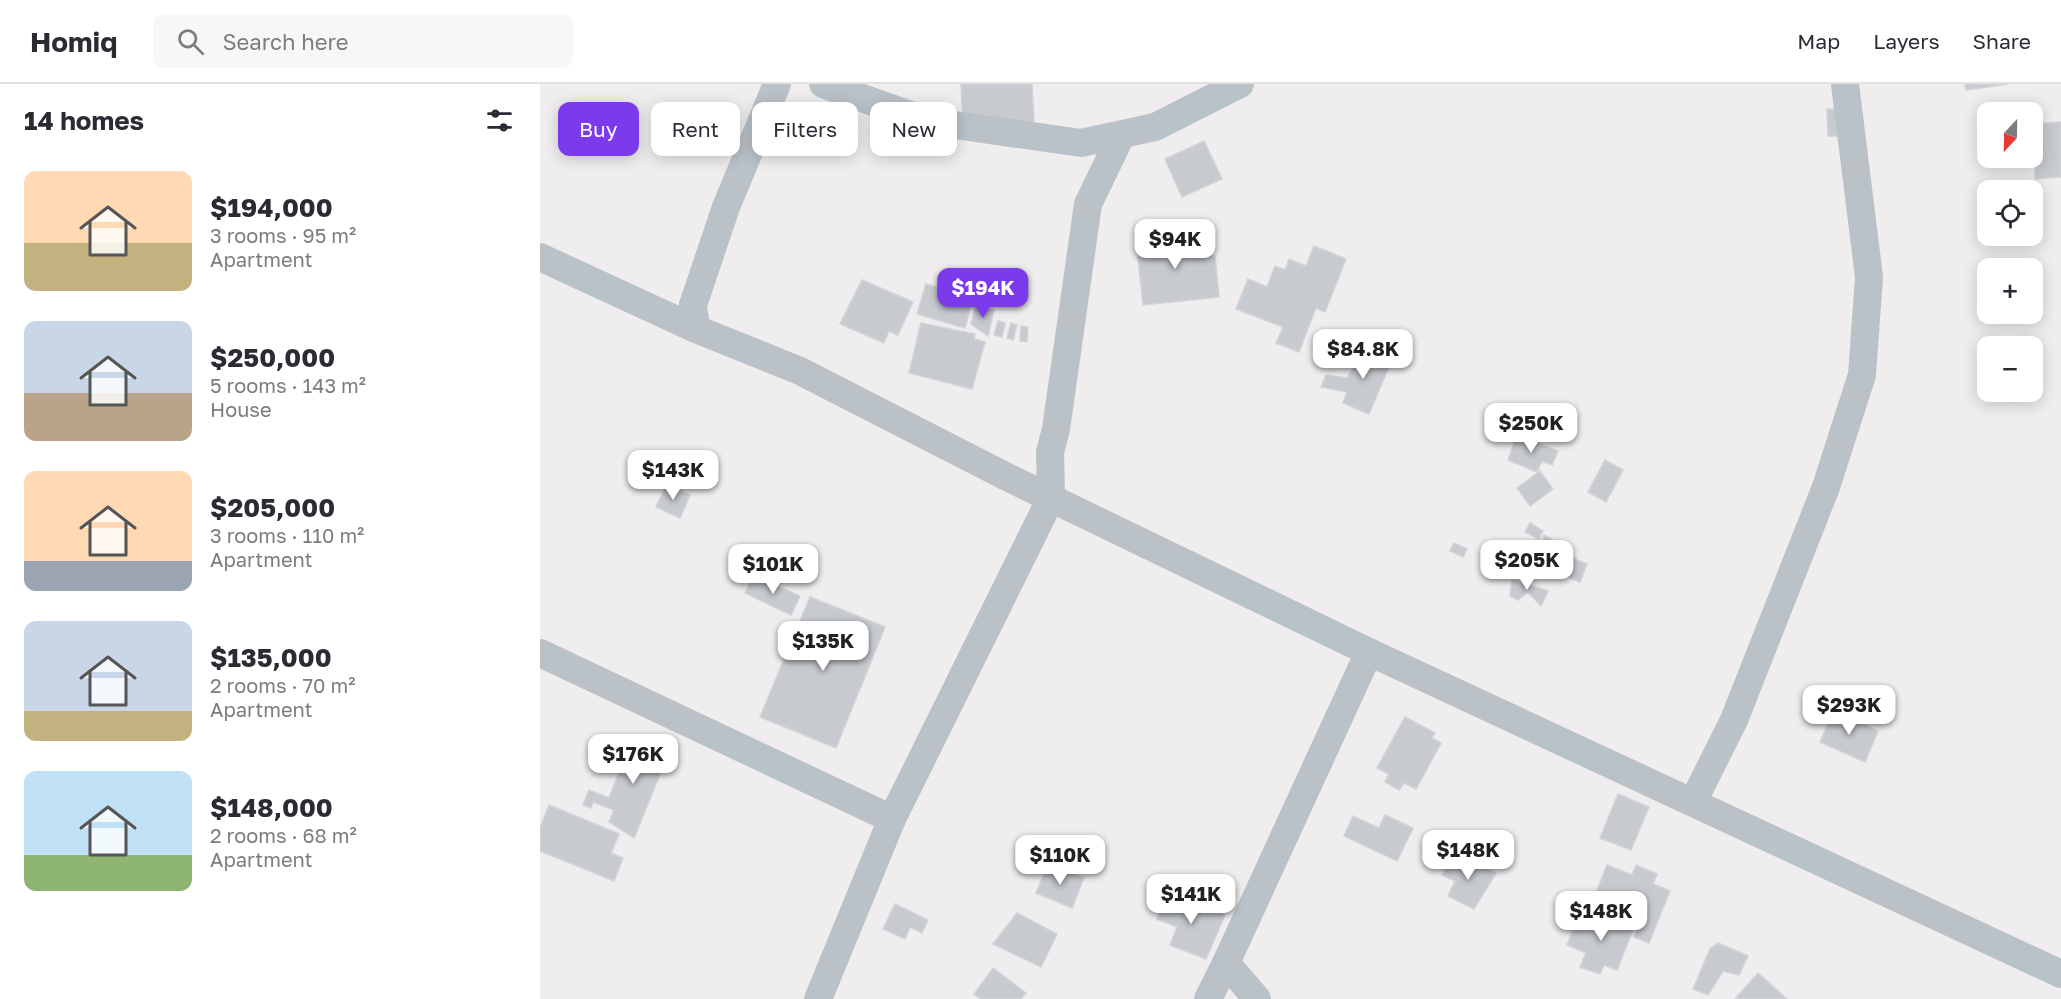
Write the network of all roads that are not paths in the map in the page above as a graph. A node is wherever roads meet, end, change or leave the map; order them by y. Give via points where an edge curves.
1 (777, 84) edge
2 (823, 84) edge
3 (1240, 84) edge
4 (1845, 84) edge
5 (1121, 136) junction
6 (540, 258) edge
7 (696, 328) junction
8 (1050, 452) junction
9 (1009, 478) junction
10 (1051, 498) junction
11 (1369, 652) junction
12 (540, 653) edge
13 (1693, 802) junction
14 (892, 819) junction
15 (1226, 963) junction
16 (2061, 974) edge
17 (818, 999) edge
18 (1208, 999) edge
19 (1251, 999) edge
20 (1256, 999) edge

1 - 7 street via 726,207 693,305
2 - 5 street via 927,122 1081,143
3 - 5 street via 1155,127
4 - 13 street via 1869,277 1862,375 1826,487 1743,698
5 - 8 street via 1089,204
6 - 7 street
7 - 9 street via 800,371
8 - 9 street
8 - 10 street
9 - 10 street
10 - 11 street
10 - 14 street
11 - 13 street
11 - 15 street
12 - 14 street
13 - 16 street
14 - 17 street
15 - 18 street
15 - 20 street
19 - 20 street

